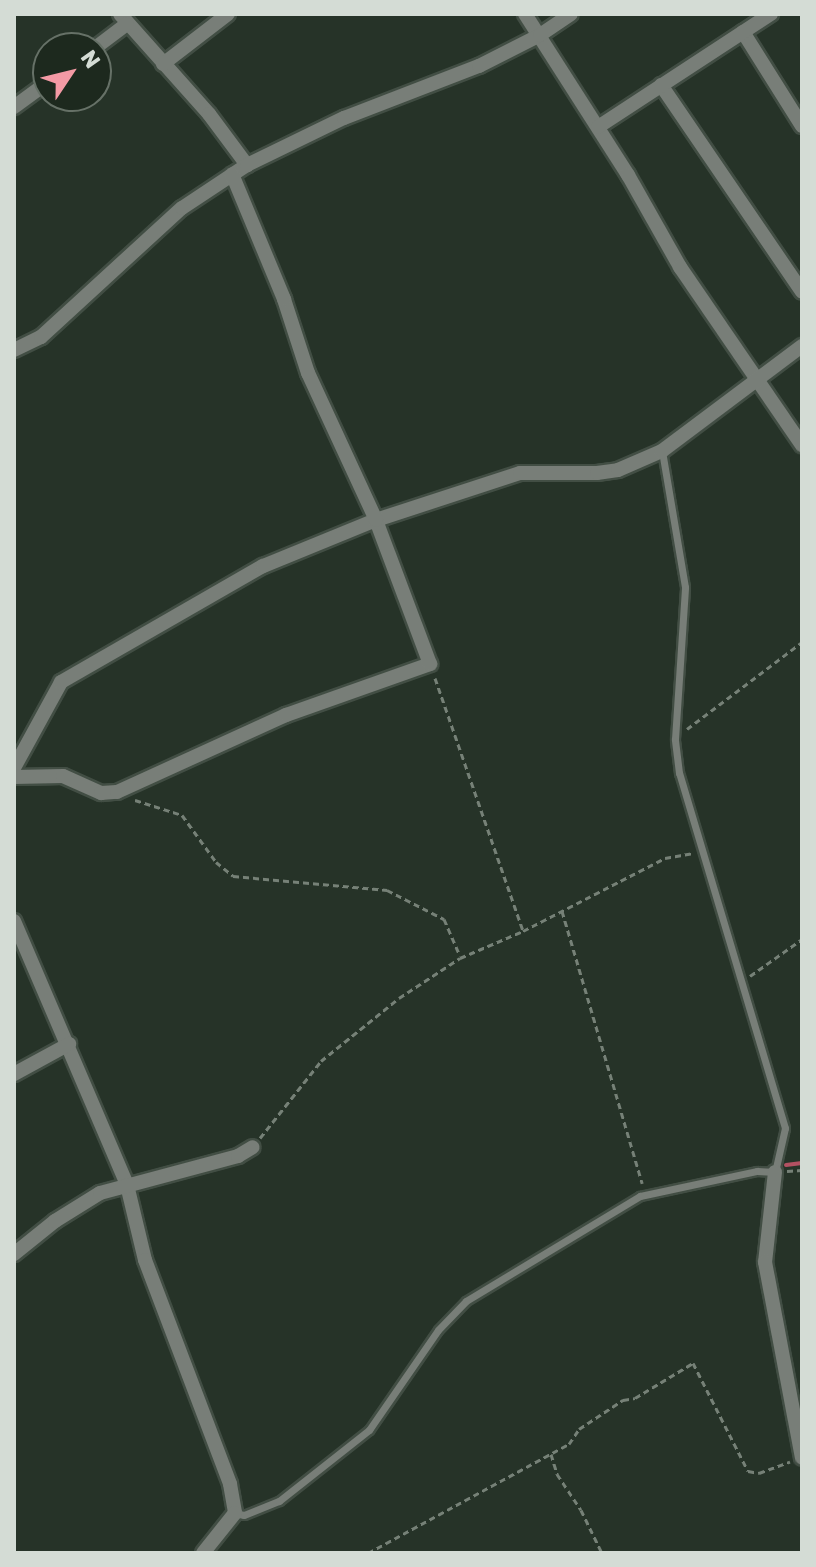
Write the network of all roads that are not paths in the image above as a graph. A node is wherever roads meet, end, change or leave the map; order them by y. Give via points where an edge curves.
1 (228, 14) edge
2 (525, 14) edge
3 (571, 14) edge
4 (771, 14) edge
5 (124, 19) edge
6 (743, 32) junction
7 (540, 35) junction
8 (163, 64) junction
9 (661, 85) junction
10 (32, 94) edge
11 (14, 107) edge
12 (802, 126) edge
13 (598, 127) junction
14 (247, 165) junction
15 (232, 174) junction
16 (802, 292) edge
17 (802, 346) edge
18 (14, 350) edge
19 (757, 381) junction
20 (802, 445) edge
21 (662, 451) junction
22 (376, 520) junction
23 (14, 768) edge
24 (14, 777) edge
25 (14, 921) edge
26 (69, 1044) junction
27 (14, 1074) edge
28 (253, 1147) road end
29 (775, 1172) junction
30 (127, 1185) junction
31 (14, 1254) edge
32 (802, 1458) edge
33 (235, 1513) junction
34 (203, 1553) edge

1 - 8 street
2 - 7 street
3 - 7 street
4 - 6 street
5 - 8 street
6 - 9 street
6 - 12 street
7 - 13 street
7 - 14 street
8 - 14 street
9 - 13 street
9 - 16 street
10 - 11 street
13 - 19 street via 680,267
14 - 15 street
15 - 18 street via 182,208 41,337
15 - 22 street via 308,373
17 - 19 street
19 - 20 street
19 - 21 street
21 - 22 street via 618,470 520,473
21 - 29 lane via 685,587 675,739 679,773 785,1128
22 - 23 street via 263,566 61,682
22 - 24 street via 430,664 286,715 117,792 101,793 63,776
23 - 24 street
25 - 26 street
26 - 27 street
26 - 30 street
28 - 30 street via 238,1156
29 - 32 street via 765,1262
29 - 33 lane via 645,1194 466,1301 438,1330 369,1430 279,1501 244,1515
30 - 31 street via 100,1193
30 - 33 street via 145,1260 230,1484
33 - 34 street

